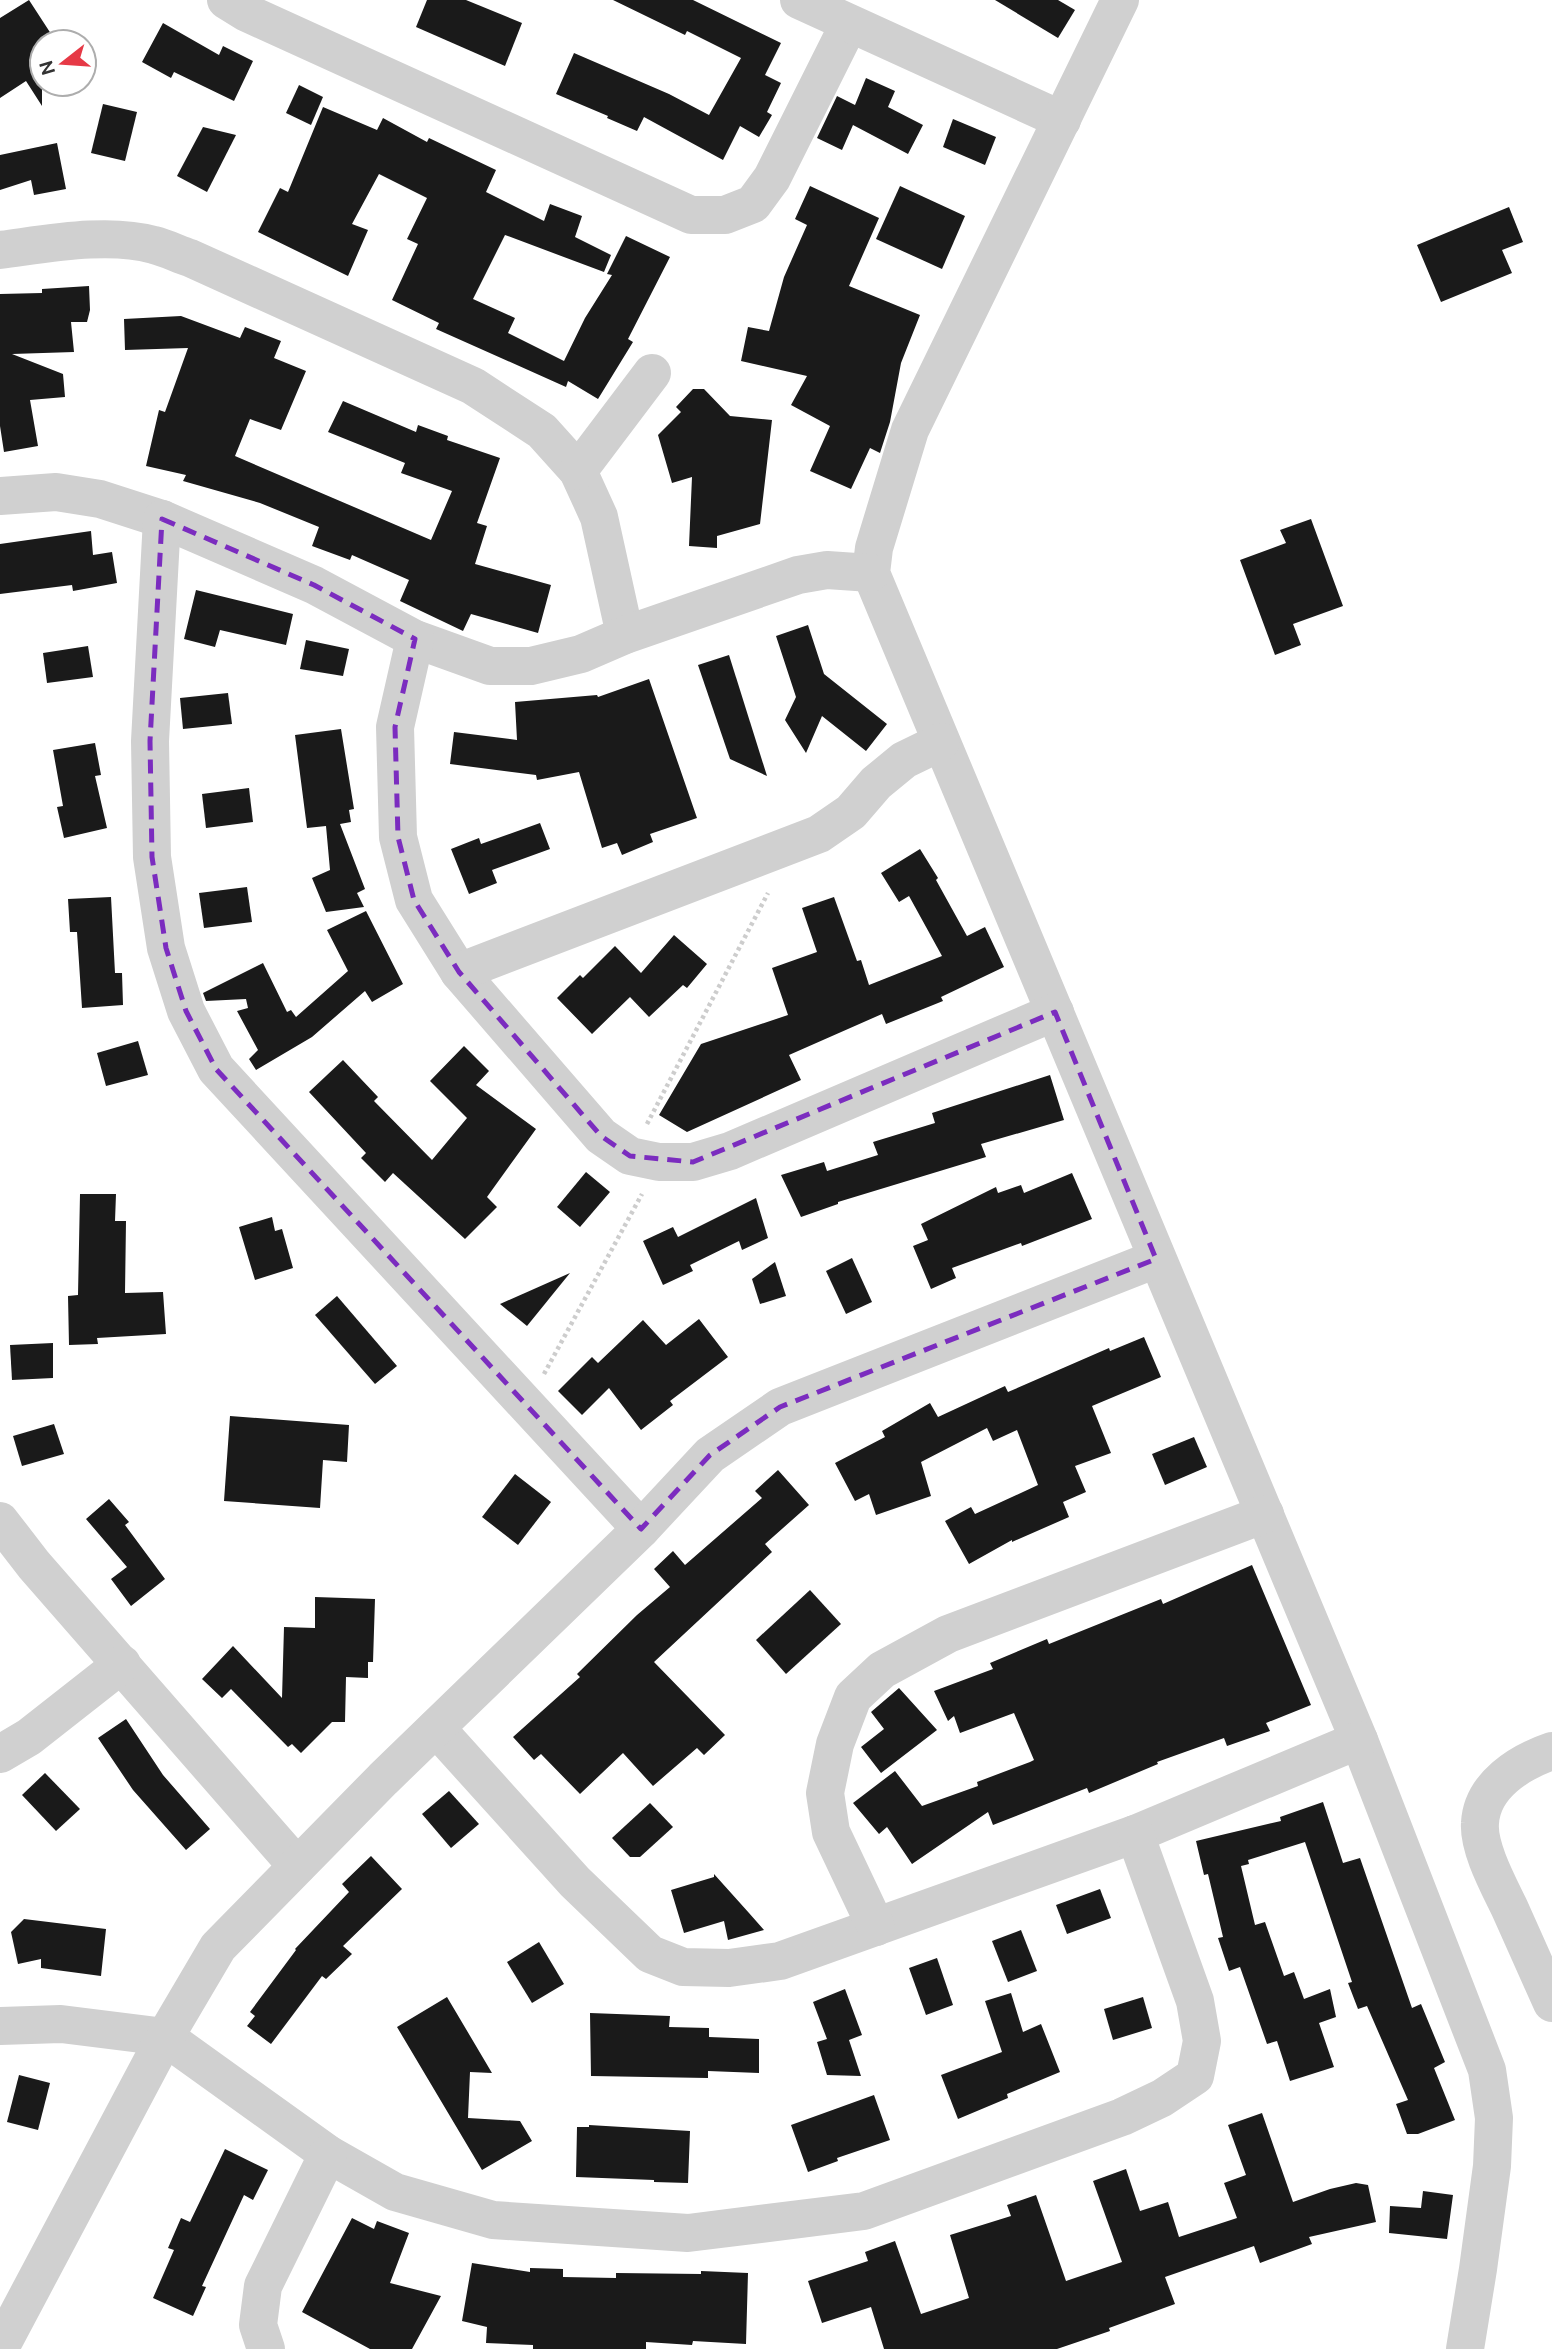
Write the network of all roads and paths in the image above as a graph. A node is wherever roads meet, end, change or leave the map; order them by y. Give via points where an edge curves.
1 (226, 0) edge
2 (1120, 0) edge
3 (830, 10) edge
4 (1062, 120) junction
5 (0, 250) edge
6 (652, 373) dead end
7 (578, 471) junction
8 (0, 496) edge
9 (162, 520) junction
10 (871, 573) junction
11 (625, 635) junction
12 (415, 639) junction
13 (941, 742) junction
14 (793, 845) junction
15 (459, 972) junction
16 (1055, 1012) junction
17 (644, 1159) junction
18 (1156, 1259) junction
19 (527, 1405) junction
20 (1265, 1514) junction
21 (1, 1523) edge
22 (641, 1529) junction
23 (122, 1664) junction
24 (436, 1728) junction
25 (1359, 1740) junction
26 (1552, 1751) edge
27 (0, 1754) edge
28 (1135, 1834) junction
29 (297, 1866) junction
30 (876, 1927) junction
31 (1552, 2003) edge
32 (0, 2026) edge
33 (165, 2037) junction
34 (328, 2154) junction
35 (15, 2293) edge
36 (0, 2348) edge
37 (266, 2349) edge
38 (1465, 2349) edge

1 - 3 street via 691,215 725,215 753,204 772,178
2 - 4 street
3 - 4 street
4 - 10 street via 910,430 874,548
5 - 7 street via 113,239 152,244 190,258 473,386 542,431
6 - 7 street
7 - 11 street via 599,517
8 - 9 street via 56,492 100,499
9 - 12 street via 314,585
9 - 19 street via 150,741 152,857 166,948 186,1011 216,1069
10 - 11 street via 827,570 798,575
10 - 13 street
11 - 12 street via 531,666 490,666
12 - 15 street via 395,727 398,837 414,900
13 - 14 street via 904,760 851,812 820,834
13 - 16 street
14 - 15 street
14 - 17 path
15 - 17 street via 601,1136
16 - 17 street via 730,1151 693,1162
16 - 18 street
17 - 19 path
18 - 20 street
18 - 22 street via 780,1407 710,1455
19 - 22 street
20 - 25 street
20 - 30 street via 948,1634 882,1670 853,1697 835,1744 825,1793 831,1832
21 - 23 street
22 - 24 street
23 - 27 street via 29,1737
23 - 29 street
24 - 29 street
24 - 30 street via 575,1882 650,1954 683,1966 729,1968 780,1961
25 - 28 street
25 - 38 street via 1488,2070 1494,2118 1492,2166
26 - 31 street via 1504,1776 1487,1797 1480,1823 1486,1857
28 - 30 street
28 - 34 street via 1195,2001 1202,2041 1195,2076 1122,2117 864,2211 688,2233 493,2220 395,2192
29 - 33 street via 218,1947
32 - 33 street via 61,2024
33 - 34 street
33 - 35 street
34 - 37 street via 264,2286 258,2325
35 - 36 street

